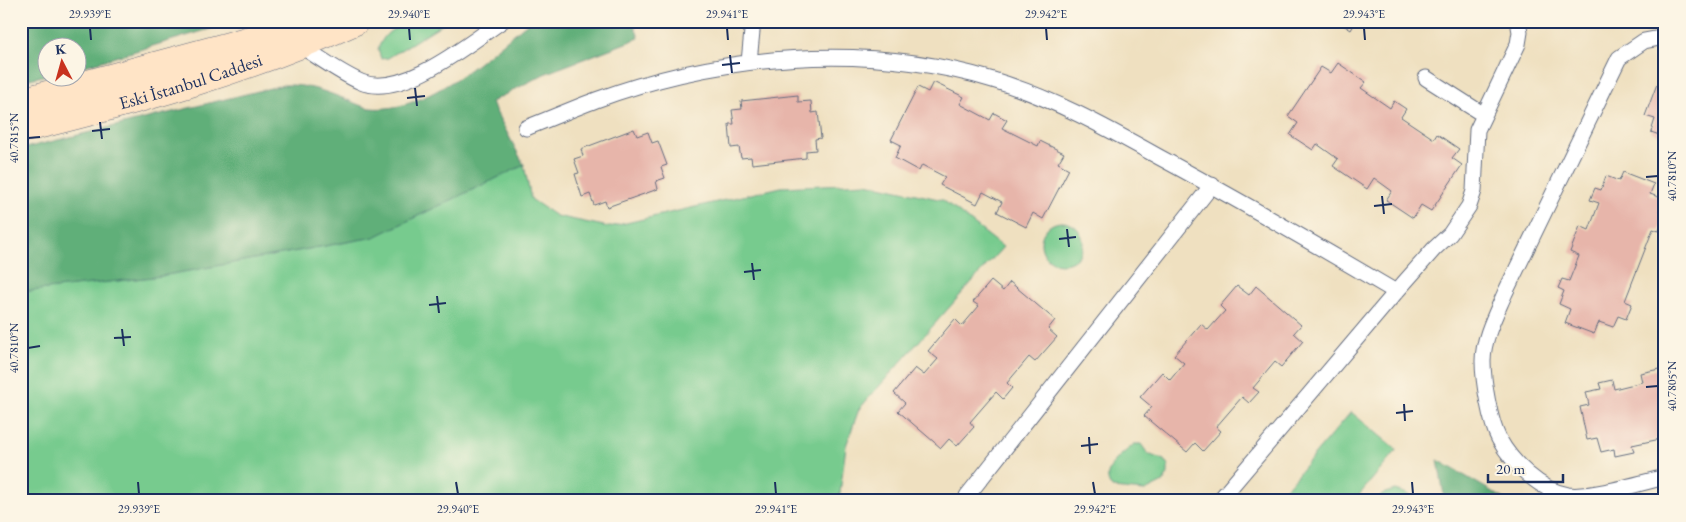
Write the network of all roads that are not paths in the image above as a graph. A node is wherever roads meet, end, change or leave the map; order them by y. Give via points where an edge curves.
1 (355, 21) edge
2 (502, 21) edge
3 (753, 21) edge
4 (1518, 21) edge
5 (300, 34) edge
6 (1665, 37) edge
7 (749, 62) junction
8 (1426, 78) dead end
9 (21, 102) edge
10 (1484, 115) junction
11 (526, 128) dead end
12 (21, 129) edge
13 (1212, 185) junction
14 (1396, 292) junction
15 (1665, 477) edge
16 (967, 496) dead end
17 (1219, 501) edge

1 - 5 main road, Eski İstanbul Caddesi
2 - 5 lane via 420,74 396,84 379,86 362,82
3 - 7 lane
4 - 10 lane via 1518,44
5 - 9 main road, Eski İstanbul Caddesi via 270,34
5 - 12 main road, Eski İstanbul Caddesi via 149,96
6 - 15 lane via 1644,41 1619,58 1505,293 1489,333 1483,361 1494,428 1499,439 1516,462 1549,488 1570,495 1586,494
7 - 11 lane via 661,80 597,100
7 - 13 lane via 827,57 918,62 994,80 1086,116
8 - 10 lane
10 - 14 lane via 1477,130 1474,191 1469,206 1450,234
13 - 14 lane
13 - 16 lane
14 - 17 lane

